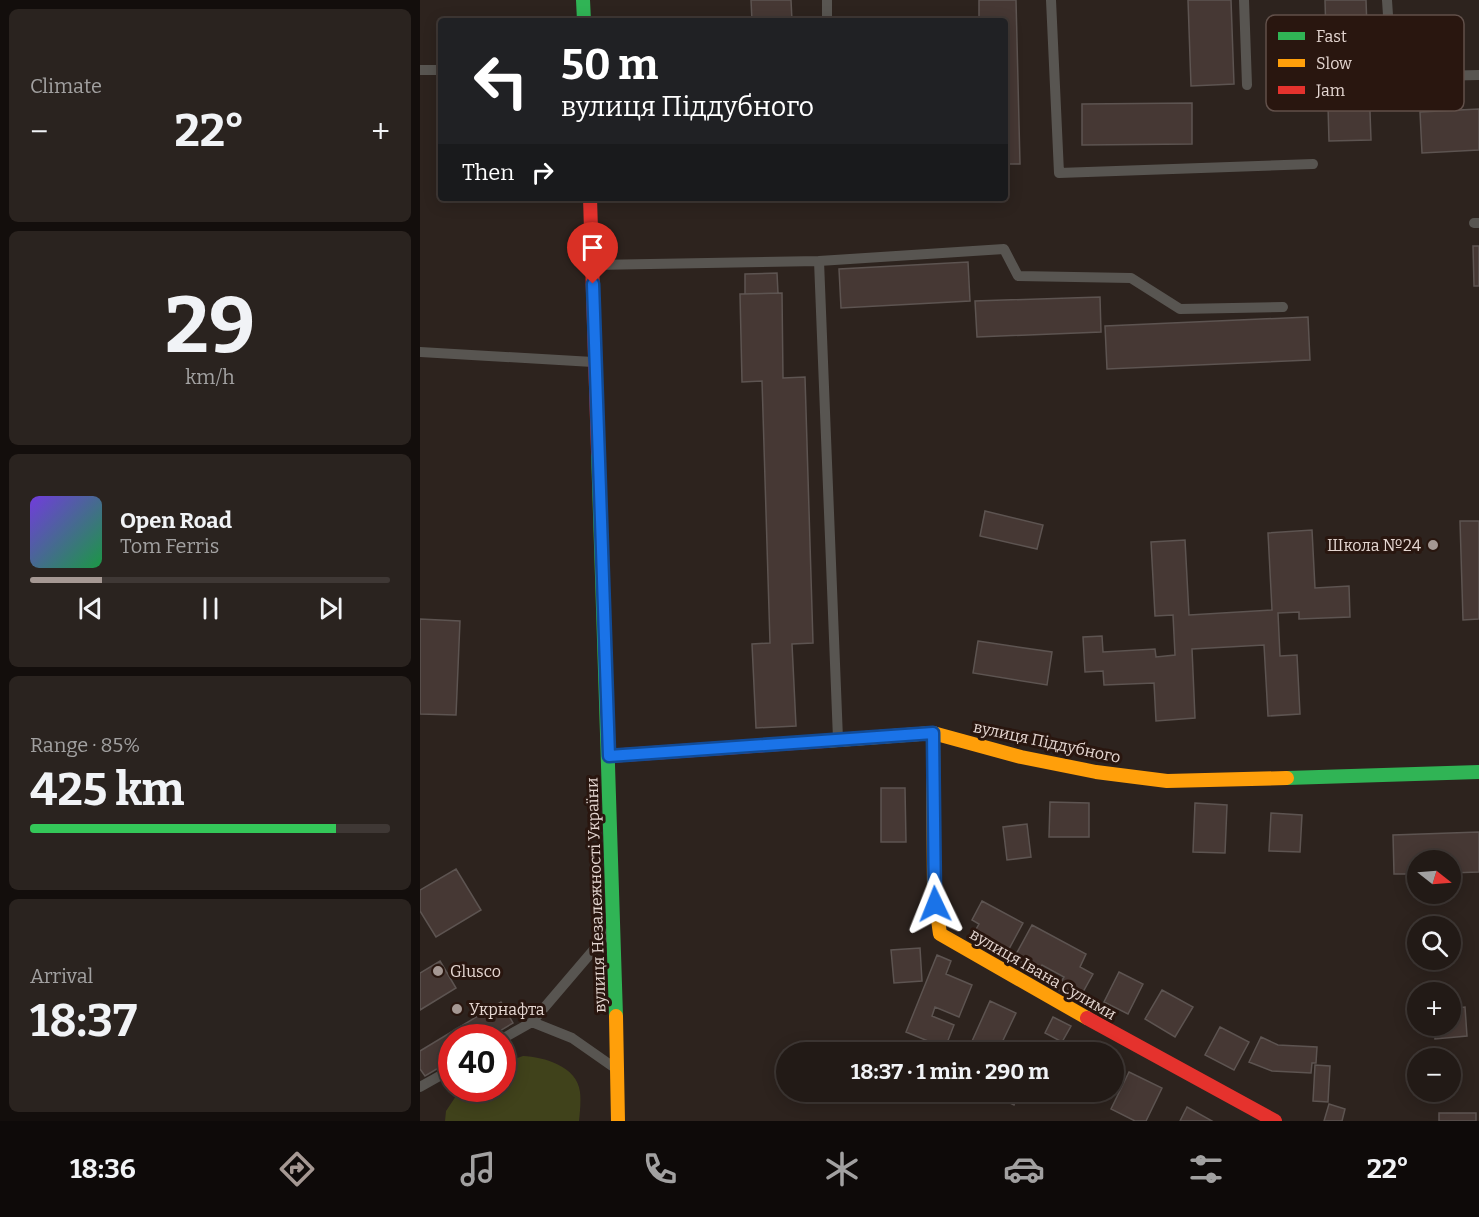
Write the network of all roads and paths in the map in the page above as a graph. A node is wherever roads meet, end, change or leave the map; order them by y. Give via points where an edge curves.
1 (583, 0) edge
2 (827, 0) edge
3 (1052, 0) edge
4 (1244, 0) edge
5 (1387, 0) edge
6 (1388, 15) edge
7 (584, 18) edge
8 (827, 18) edge
9 (420, 70) edge
10 (438, 70) edge
11 (1464, 75) edge
12 (1479, 75) edge
13 (1247, 85) dead end
14 (1313, 164) dead end
15 (590, 201) edge
16 (819, 261) junction
17 (592, 265) junction
18 (1283, 307) dead end
19 (420, 352) edge
20 (596, 362) junction
21 (933, 733) junction
22 (838, 740) junction
23 (609, 756) junction
24 (1479, 771) edge
25 (614, 926) junction
26 (532, 1022) junction
27 (516, 1031) edge
28 (617, 1070) junction
29 (438, 1078) edge
30 (421, 1089) edge
31 (619, 1121) edge
32 (1275, 1121) edge

1 - 7 street
2 - 8 lane
3 - 14 lane via 1059,173
4 - 13 lane
5 - 6 lane
9 - 10 lane
11 - 12 lane
15 - 17 street, вулиця Незалежності України
16 - 17 lane
16 - 18 lane via 1004,249 1018,276 1131,278 1180,309
16 - 22 lane
17 - 20 street, вулиця Незалежності України
19 - 20 lane
20 - 23 street, вулиця Незалежності України
21 - 22 street, вулиця Піддубного
21 - 24 street, вулиця Піддубного via 1021,757 1167,781
21 - 32 street, вулиця Івана Сулими via 934,891 940,934
22 - 23 street, вулиця Піддубного
23 - 25 street, вулиця Незалежності України
25 - 26 lane
25 - 28 street, вулиця Незалежності України
26 - 27 lane
26 - 28 lane via 572,1038
28 - 31 street, вулиця Незалежності України
29 - 30 lane

